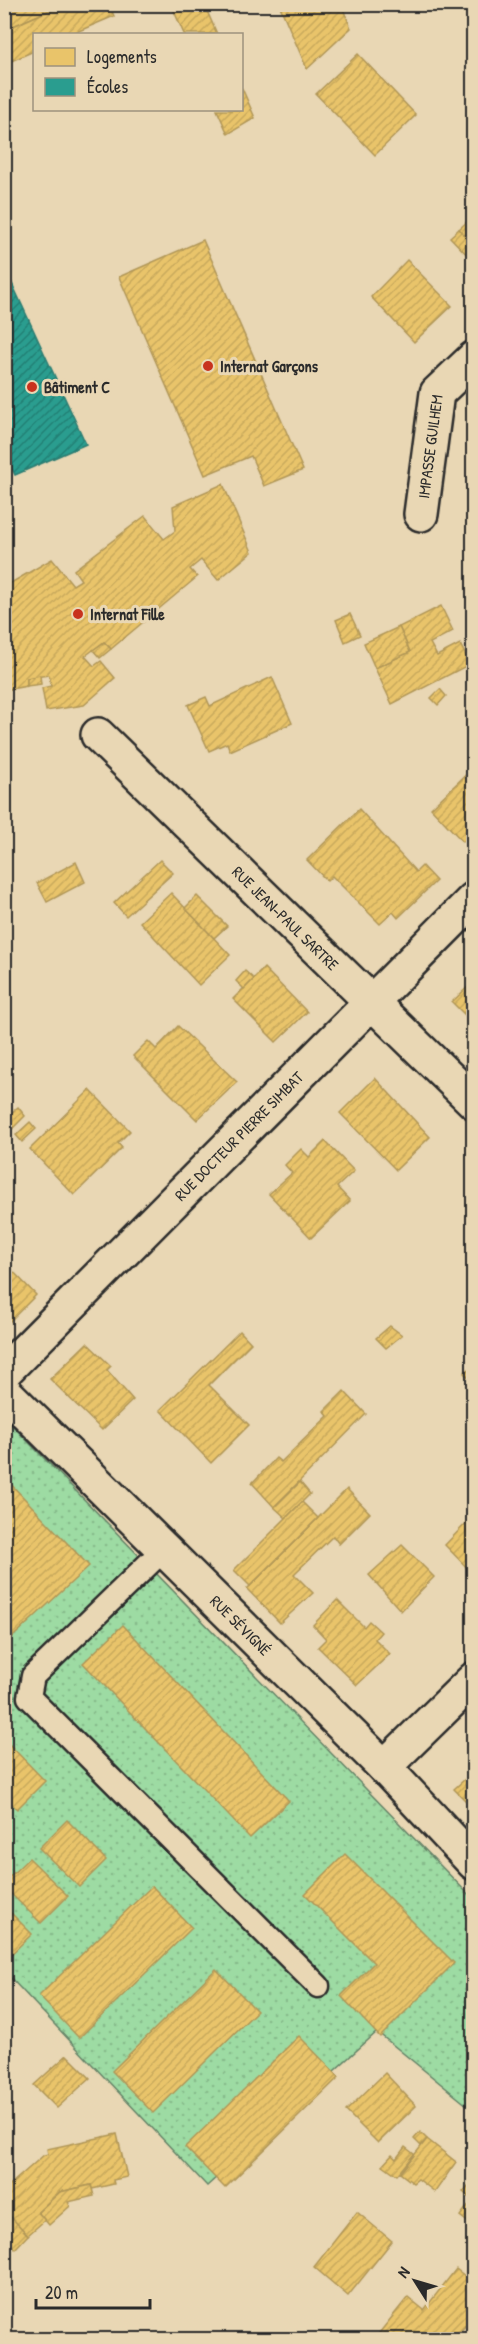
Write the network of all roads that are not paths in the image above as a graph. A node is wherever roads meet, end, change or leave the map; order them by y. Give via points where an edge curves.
1 (474, 358) edge
2 (421, 514) dead end
3 (98, 735) dead end
4 (474, 899) edge
5 (372, 1004) junction
6 (474, 1102) edge
7 (4, 1372) edge
8 (4, 1391) edge
9 (164, 1549) junction
10 (474, 1679) edge
11 (384, 1767) junction
12 (474, 1863) edge
13 (318, 1986) dead end

1 - 2 street, IMPASSE GUILHEM via 437,393
3 - 5 street, RUE JEAN-PAUL SARTRE
4 - 5 street, RUE DOCTEUR PIERRE SIMBAT
5 - 6 street, RUE JEAN-PAUL SARTRE
5 - 7 street, RUE DOCTEUR PIERRE SIMBAT
8 - 9 street, RUE SÉVIGNÉ
9 - 11 street, RUE SÉVIGNÉ
9 - 13 lane via 33,1676 29,1697
10 - 11 street
11 - 12 street, RUE SÉVIGNÉ

